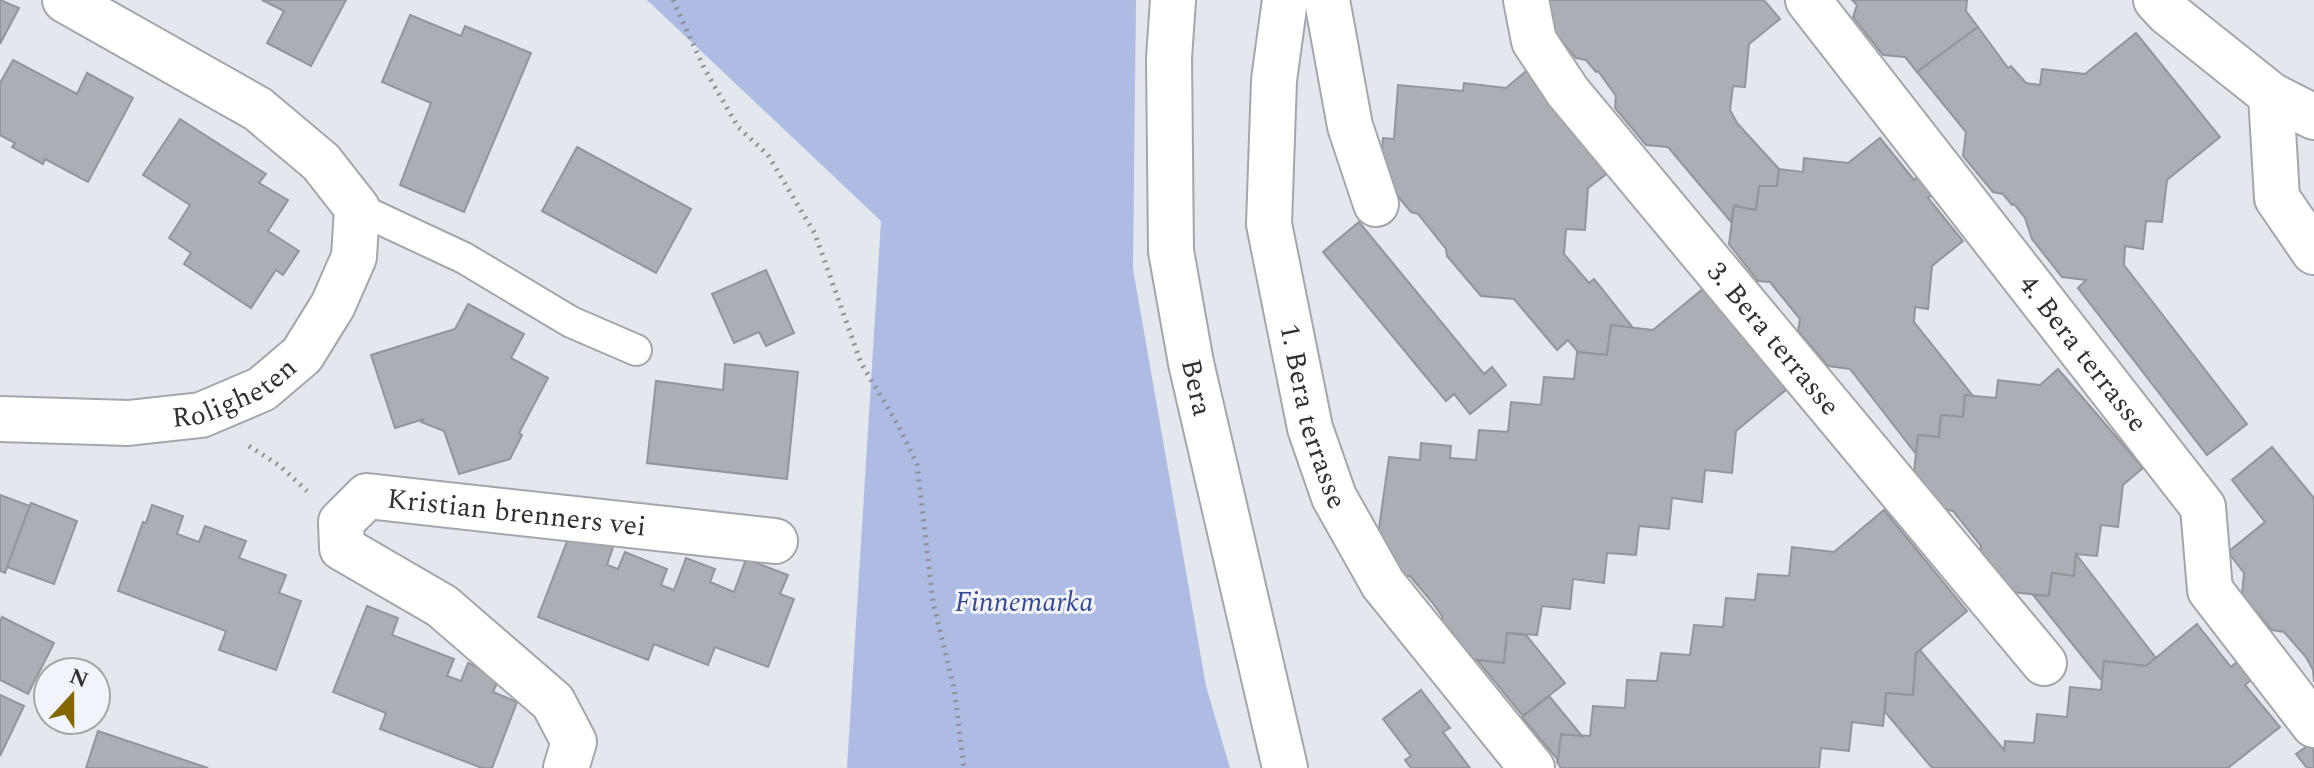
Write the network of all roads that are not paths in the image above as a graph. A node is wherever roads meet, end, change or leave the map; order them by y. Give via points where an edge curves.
1 (65, 0) edge
2 (1173, 0) edge
3 (1285, 0) edge
4 (1327, 0) edge
5 (1526, 0) edge
6 (1808, 0) edge
7 (2166, 4) edge
8 (2271, 95) junction
9 (2314, 117) edge
10 (1376, 204) dead end
11 (357, 208) junction
12 (2314, 252) edge
13 (636, 350) dead end
14 (0, 419) edge
15 (775, 541) dead end
16 (2044, 663) dead end
17 (2314, 725) edge
18 (566, 768) edge
19 (1285, 768) edge
20 (1532, 768) edge

1 - 11 street via 258,109 321,162
2 - 19 street, Bera via 1171,251 1191,363
3 - 20 street, 1. Bera terrasse via 1274,80 1269,224 1310,428 1334,497 1383,584
4 - 10 street via 1350,126
5 - 16 street, 3. Bera terrasse via 1534,41 1568,92
6 - 17 street, 4. Bera terrasse via 2203,507 2210,590
7 - 8 street
8 - 9 street
8 - 12 street via 2277,198
11 - 13 lane via 464,258 571,322
11 - 14 street, Roligheten via 354,257 333,305 302,355 262,389 201,415 128,423
15 - 18 street, Kristian brenners vei via 367,496 341,522 342,548 442,606 553,702 574,742

